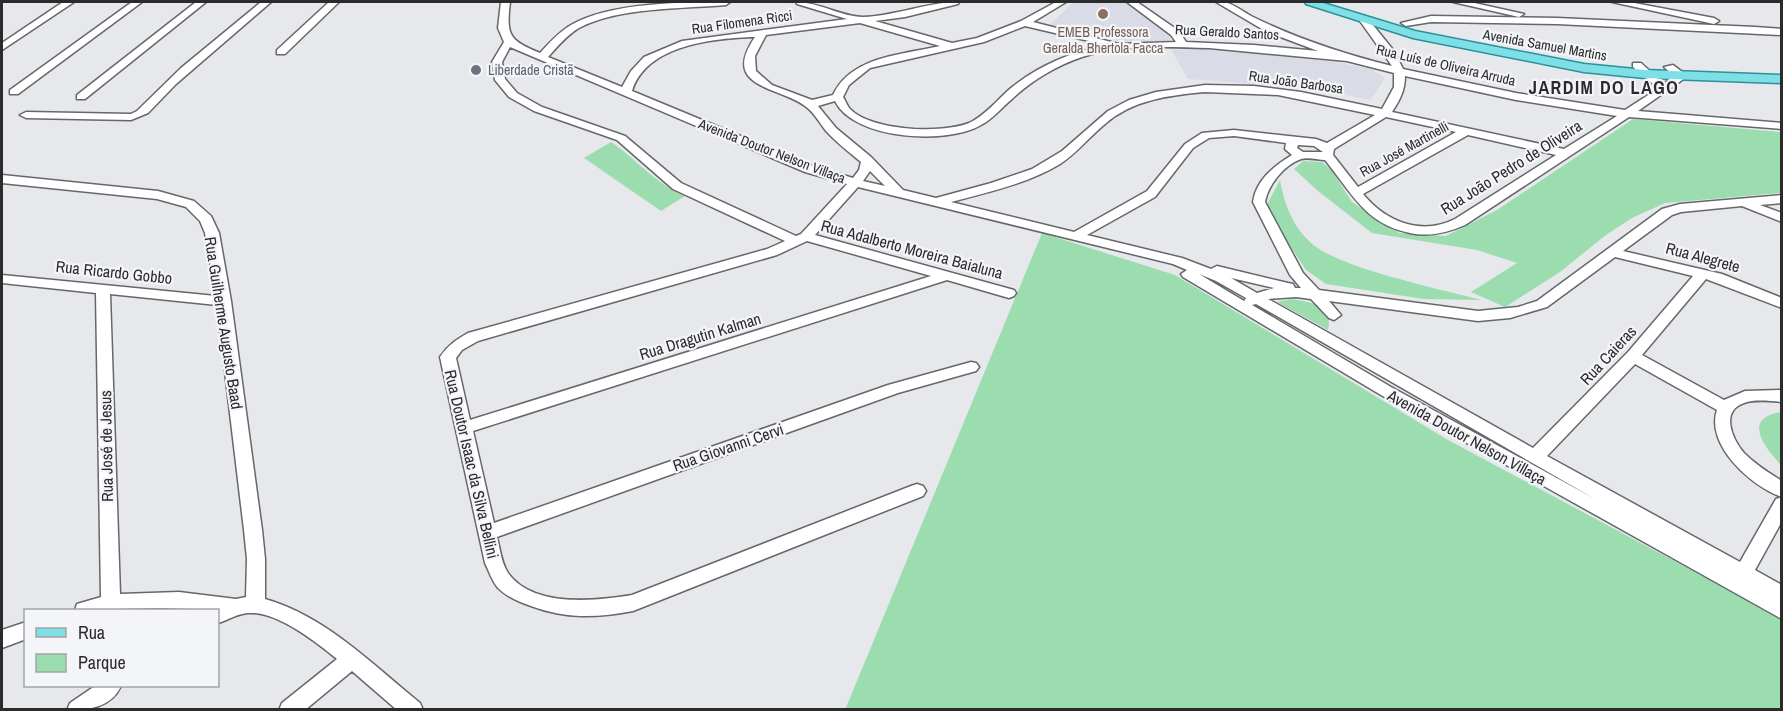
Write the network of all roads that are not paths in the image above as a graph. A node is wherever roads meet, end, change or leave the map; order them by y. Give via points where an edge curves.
1 (69, 2) edge
2 (137, 2) edge
3 (201, 2) edge
4 (266, 2) edge
5 (334, 2) edge
6 (505, 2) edge
7 (726, 2) edge
8 (800, 2) edge
9 (955, 2) edge
10 (1062, 2) edge
11 (1132, 2) edge
12 (1221, 2) edge
13 (1310, 2) edge
14 (1339, 2) edge
15 (1458, 2) edge
16 (1617, 2) edge
17 (1382, 16) junction
18 (1690, 16) junction
19 (1513, 17) junction
20 (865, 20) junction
21 (1365, 21) junction
22 (1024, 23) junction
23 (1406, 23) junction
24 (1698, 28) junction
25 (1393, 29) junction
26 (1763, 31) junction
27 (1782, 32) edge
28 (763, 33) junction
29 (1287, 37) junction
30 (1382, 40) junction
31 (508, 43) junction
32 (1183, 44) junction
33 (4, 45) edge
34 (1120, 46) junction
35 (954, 47) junction
36 (522, 49) junction
37 (1279, 50) junction
38 (281, 52) dead end
39 (542, 58) junction
40 (1345, 58) junction
41 (1669, 67) junction
42 (498, 70) junction
43 (1641, 70) junction
44 (1782, 70) edge
45 (1400, 71) junction
46 (1681, 76) junction
47 (1782, 79) edge
48 (14, 92) dead end
49 (1662, 92) junction
50 (626, 93) junction
51 (838, 96) junction
52 (81, 97) dead end
53 (811, 104) junction
54 (1588, 108) junction
55 (848, 112) junction
56 (1385, 112) junction
57 (1627, 114) junction
58 (26, 115) dead end
59 (820, 116) junction
60 (1609, 125) junction
61 (1780, 126) edge
62 (1467, 131) junction
63 (1297, 141) junction
64 (1328, 152) junction
65 (1564, 153) junction
66 (1300, 155) junction
67 (867, 160) junction
68 (2, 179) edge
69 (854, 182) junction
70 (897, 191) junction
71 (1356, 193) junction
72 (1782, 199) edge
73 (1741, 201) junction
74 (939, 202) junction
75 (1782, 218) edge
76 (1076, 236) junction
77 (802, 240) junction
78 (1612, 252) junction
79 (1156, 257) junction
80 (1177, 261) junction
81 (1704, 273) junction
82 (946, 276) junction
83 (1221, 278) junction
84 (2, 279) edge
85 (1264, 281) junction
86 (1293, 281) junction
87 (103, 290) junction
88 (1009, 293) dead end
89 (1317, 294) junction
90 (1227, 295) junction
91 (224, 301) junction
92 (1252, 302) junction
93 (1364, 302) junction
94 (1782, 303) edge
95 (1334, 315) junction
96 (1342, 348) junction
97 (1633, 356) junction
98 (971, 368) dead end
99 (1782, 396) edge
100 (1725, 408) junction
101 (464, 428) junction
102 (1535, 457) junction
103 (917, 490) dead end
104 (1782, 490) edge
105 (1782, 504) edge
106 (487, 533) junction
107 (1739, 580) junction
108 (1782, 595) edge
109 (111, 602) junction
110 (246, 606) junction
111 (87, 609) edge
112 (1782, 611) edge
113 (219, 615) edge
114 (24, 631) edge
115 (2, 639) edge
116 (351, 660) junction
117 (110, 687) edge
118 (77, 710) edge
119 (289, 710) edge
120 (413, 710) edge

1 - 33 street
2 - 48 street
3 - 52 street
4 - 58 street via 156,98 144,113 131,117
5 - 38 street
6 - 31 street via 503,35
7 - 39 street via 589,20 569,30
8 - 20 street
9 - 20 street, Rua Filomena Ricci
10 - 22 street
11 - 32 street via 1175,33
12 - 29 street, Rua Luís de Oliveira Arruda
13 - 21 main road, Avenida Samuel Martins
14 - 17 main road, Avenida Samuel Martins
15 - 19 street
16 - 18 street
17 - 21 main road
17 - 23 main road, Avenida Samuel Martins
18 - 24 street
18 - 26 street
19 - 23 street
19 - 24 street
20 - 28 street, Rua Filomena Ricci
20 - 35 street
21 - 25 main road, Avenida Samuel Martins
21 - 30 street
22 - 34 street
22 - 35 street
23 - 25 main road
23 - 43 main road, Avenida Samuel Martins
24 - 26 street
25 - 30 street
25 - 43 main road, Avenida Samuel Martins via 1554,63
26 - 27 street
28 - 50 street, Rua Filomena Ricci via 666,49 637,67
28 - 53 street via 750,57 755,78
29 - 37 street
29 - 40 street, Rua Luís de Oliveira Arruda
30 - 45 street
31 - 36 street, Avenida Doutor Nelson Villaça
31 - 42 street via 499,55
32 - 34 street, Rua Geraldo Santos
32 - 37 street, Rua Geraldo Santos
34 - 55 street, Rua Geraldo Santos via 1082,54 1048,68 982,120 958,130 900,130 866,122
35 - 51 street via 866,66 844,82
36 - 39 street, Avenida Doutor Nelson Villaça
36 - 42 street via 508,57
37 - 40 street, Rua Geraldo Santos
39 - 50 street, Avenida Doutor Nelson Villaça
40 - 45 street, Rua Luís de Oliveira Arruda
41 - 43 main road, Avenida Samuel Martins
41 - 44 main road, Avenida Samuel Martins
41 - 46 street
42 - 77 street, Rua Adalberto Moreira Baialuna via 506,89 524,102 621,138 677,186
43 - 46 main road, Avenida Samuel Martins
43 - 49 street via 1658,82
45 - 54 street, Rua Luís de Oliveira Arruda
45 - 56 street via 1399,90
46 - 47 main road, Avenida Samuel Martins
46 - 49 street, Rua João Pedro de Oliveira
49 - 57 street, Rua João Pedro de Oliveira
50 - 69 street, Avenida Doutor Nelson Villaça via 809,169
51 - 53 street
51 - 55 street
53 - 59 street
54 - 57 street, Rua Luís de Oliveira Arruda
54 - 60 street
55 - 59 street
56 - 62 street, Rua João Barbosa
56 - 64 street
56 - 74 street, Rua João Barbosa via 1266,90 1209,88 1177,92 1136,102 1112,113 1064,156 1036,172
57 - 60 street, Rua João Pedro de Oliveira
57 - 61 street, Rua Luís de Oliveira Arruda
59 - 67 street
60 - 65 street, Rua João Pedro de Oliveira
62 - 65 street, Rua João Barbosa
62 - 71 street, Rua José Martinelli
63 - 64 street via 1316,143
63 - 66 street via 1291,146
63 - 76 street via 1234,132 1206,135 1189,146 1151,194
64 - 66 street via 1314,157
64 - 71 street, Rua João Pedro de Oliveira
65 - 71 street, Rua João Pedro de Oliveira via 1460,222 1441,230 1412,230 1390,224 1372,213
66 - 86 street via 1273,176 1259,197
67 - 69 street, Rua Doutor Isaac da Silva Bellini via 865,170
67 - 70 street
68 - 91 street, Rua Guilherme Augusto Baad via 135,191 190,204 206,219 212,233
69 - 70 street, Avenida Doutor Nelson Villaça
69 - 77 street, Rua Doutor Isaac da Silva Bellini
70 - 74 street, Avenida Doutor Nelson Villaça
72 - 73 street
73 - 75 street
73 - 78 street via 1667,212
74 - 76 street, Avenida Doutor Nelson Villaça
76 - 79 street, Avenida Doutor Nelson Villaça
77 - 82 street, Rua Adalberto Moreira Baialuna
77 - 101 street, Rua Doutor Isaac da Silva Bellini via 464,341 448,357
78 - 81 street, Rua Alegrete
78 - 93 street via 1542,304 1513,314 1478,316
79 - 80 street, Avenida Doutor Nelson Villaça
79 - 90 street, Avenida Doutor Nelson Villaça
80 - 83 street, Avenida Doutor Nelson Villaça
80 - 85 street
81 - 94 street, Rua Alegrete
81 - 97 street, Rua Caieras
82 - 88 street, Rua Adalberto Moreira Baialuna
82 - 101 street, Rua Dragutin Kalman
83 - 85 street
83 - 90 street
83 - 92 street, Avenida Doutor Nelson Villaça
84 - 87 street, Rua Ricardo Gobbo
85 - 86 street
86 - 89 street
87 - 91 street, Rua Ricardo Gobbo
87 - 109 street, Rua José de Jesus
89 - 92 street via 1285,291
89 - 93 street
89 - 95 street
90 - 92 street, Avenida Doutor Nelson Villaça
91 - 110 street, Rua Guilherme Augusto Baad via 256,559
92 - 96 street, Avenida Doutor Nelson Villaça
92 - 107 street, Avenida Doutor Nelson Villaça via 1386,391
93 - 95 street via 1342,305
95 - 96 street
96 - 102 street, Avenida Doutor Nelson Villaça
97 - 100 street
97 - 102 street, Rua Caieras
98 - 106 street, Rua Giovanni Cervi via 893,389
99 - 100 street via 1757,395 1738,399
100 - 104 street via 1720,421 1725,438 1746,464
101 - 106 street, Rua Doutor Isaac da Silva Bellini
102 - 107 street, Avenida Doutor Nelson Villaça
103 - 106 street, Rua Doutor Isaac da Silva Bellini via 633,603 599,609 574,610 517,592 503,580 494,563
105 - 107 street
107 - 108 street, Avenida Doutor Nelson Villaça
107 - 112 street, Avenida Doutor Nelson Villaça
109 - 110 street via 204,600
109 - 111 street
110 - 113 street
110 - 116 street via 289,616
114 - 115 street
116 - 119 street
116 - 120 street
117 - 118 street

